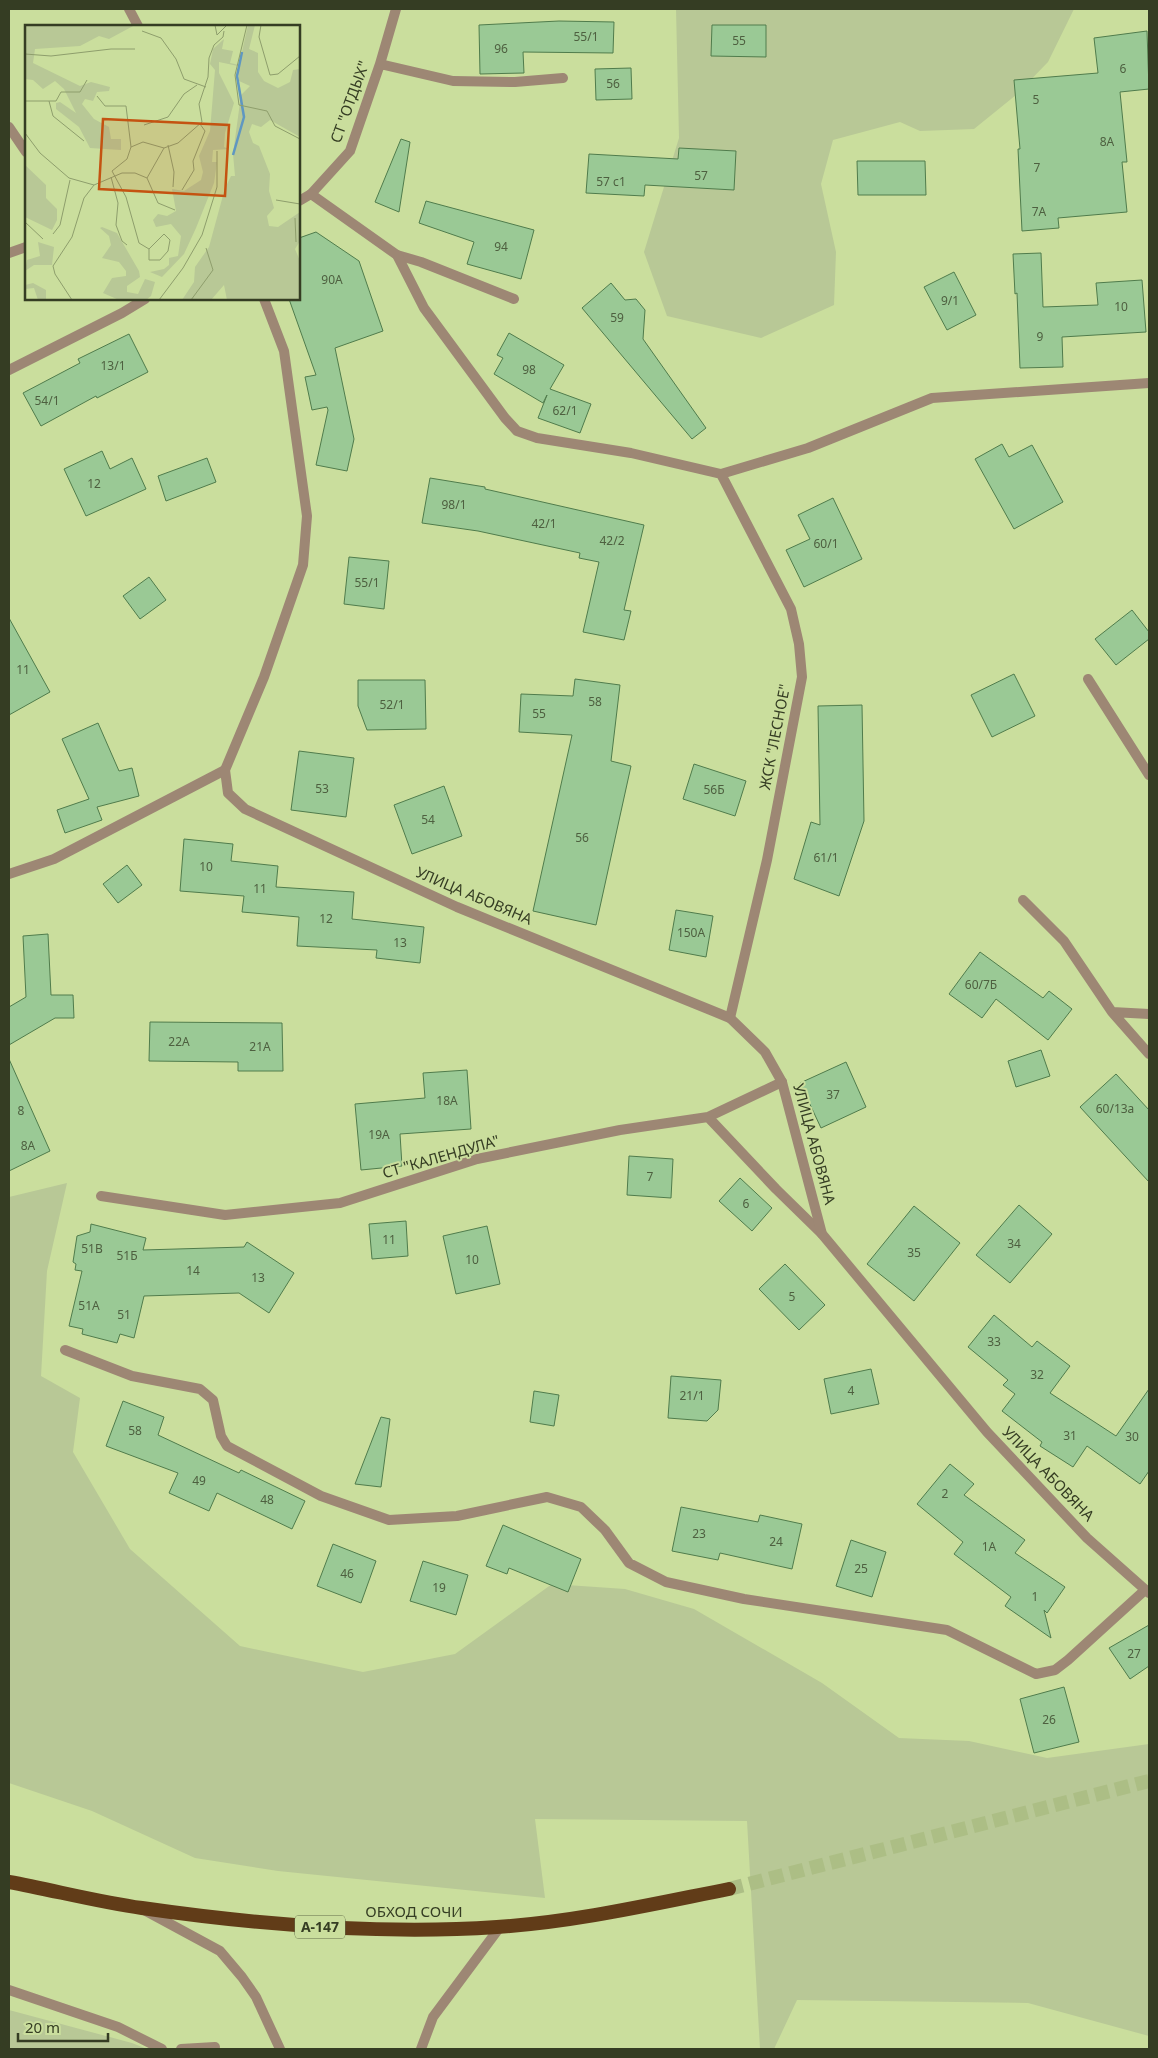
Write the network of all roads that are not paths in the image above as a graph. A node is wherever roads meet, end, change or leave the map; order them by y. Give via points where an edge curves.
1 (129, 9) edge
2 (396, 9) edge
3 (137, 25) edge
4 (380, 64) junction
5 (563, 78) dead end
6 (9, 128) edge
7 (25, 151) edge
8 (311, 194) junction
9 (300, 200) edge
10 (25, 247) edge
11 (9, 252) edge
12 (397, 255) junction
13 (514, 299) dead end
14 (143, 300) edge
15 (264, 300) edge
16 (9, 370) edge
17 (1149, 383) edge
18 (721, 474) junction
19 (1088, 679) dead end
20 (225, 770) junction
21 (1149, 775) edge
22 (9, 874) edge
23 (1022, 900) dead end
24 (1112, 1012) junction
25 (1149, 1014) edge
26 (730, 1018) junction
27 (1149, 1054) edge
28 (782, 1082) junction
29 (708, 1117) junction
30 (101, 1196) dead end
31 (822, 1234) junction
32 (66, 1350) dead end
33 (1147, 1591) edge
34 (9, 1882) edge
35 (729, 1888) tunnel mouth
36 (141, 1908) junction
37 (500, 1927) junction
38 (9, 1990) edge
39 (215, 2046) dead end
40 (162, 2049) edge
41 (181, 2049) edge
42 (280, 2049) edge
43 (421, 2049) edge

1 - 3 street
2 - 4 street, СТ "ОТДЫХ"
4 - 5 street via 453,81 515,82
4 - 8 street, СТ "ОТДЫХ" via 350,152
6 - 7 street
8 - 9 street
8 - 12 street
10 - 11 street
12 - 13 street
12 - 18 street via 424,308 517,431 537,438 631,453
14 - 16 street
15 - 20 street via 284,351 307,516 303,565 264,677
17 - 18 street via 932,398 808,448
18 - 26 street, ЖСК "ЛЕСНОЕ" via 791,609 802,678
19 - 21 street
20 - 22 street via 54,859
20 - 26 street, УЛИЦА АБОВЯНА via 228,793 245,809 457,907
23 - 24 street via 1064,942
24 - 25 street
24 - 27 street
26 - 28 street, УЛИЦА АБОВЯНА via 765,1052
28 - 29 street, СТ "КАЛЕНДУЛА"
28 - 31 street, УЛИЦА АБОВЯНА
29 - 30 street, СТ "КАЛЕНДУЛА" via 620,1130 477,1159 340,1203 225,1215
29 - 31 street
31 - 33 street, УЛИЦА АБОВЯНА via 987,1432 1088,1538
32 - 33 street via 132,1376 200,1389 213,1400 221,1436 227,1446 321,1496 389,1520 456,1516 547,1497 580,1507 605,1530 629,1563 666,1582 744,1599 947,1630 1036,1674 1055,1670
34 - 36 highway, ОБХОД СОЧИ / А-147
35 - 37 highway, ОБХОД СОЧИ / А-147 via 609,1913
36 - 37 highway, ОБХОД СОЧИ / А-147 via 309,1926 415,1931
36 - 42 street via 220,1952 256,1997
37 - 43 street via 433,2017
38 - 40 street via 118,2026
39 - 41 street

